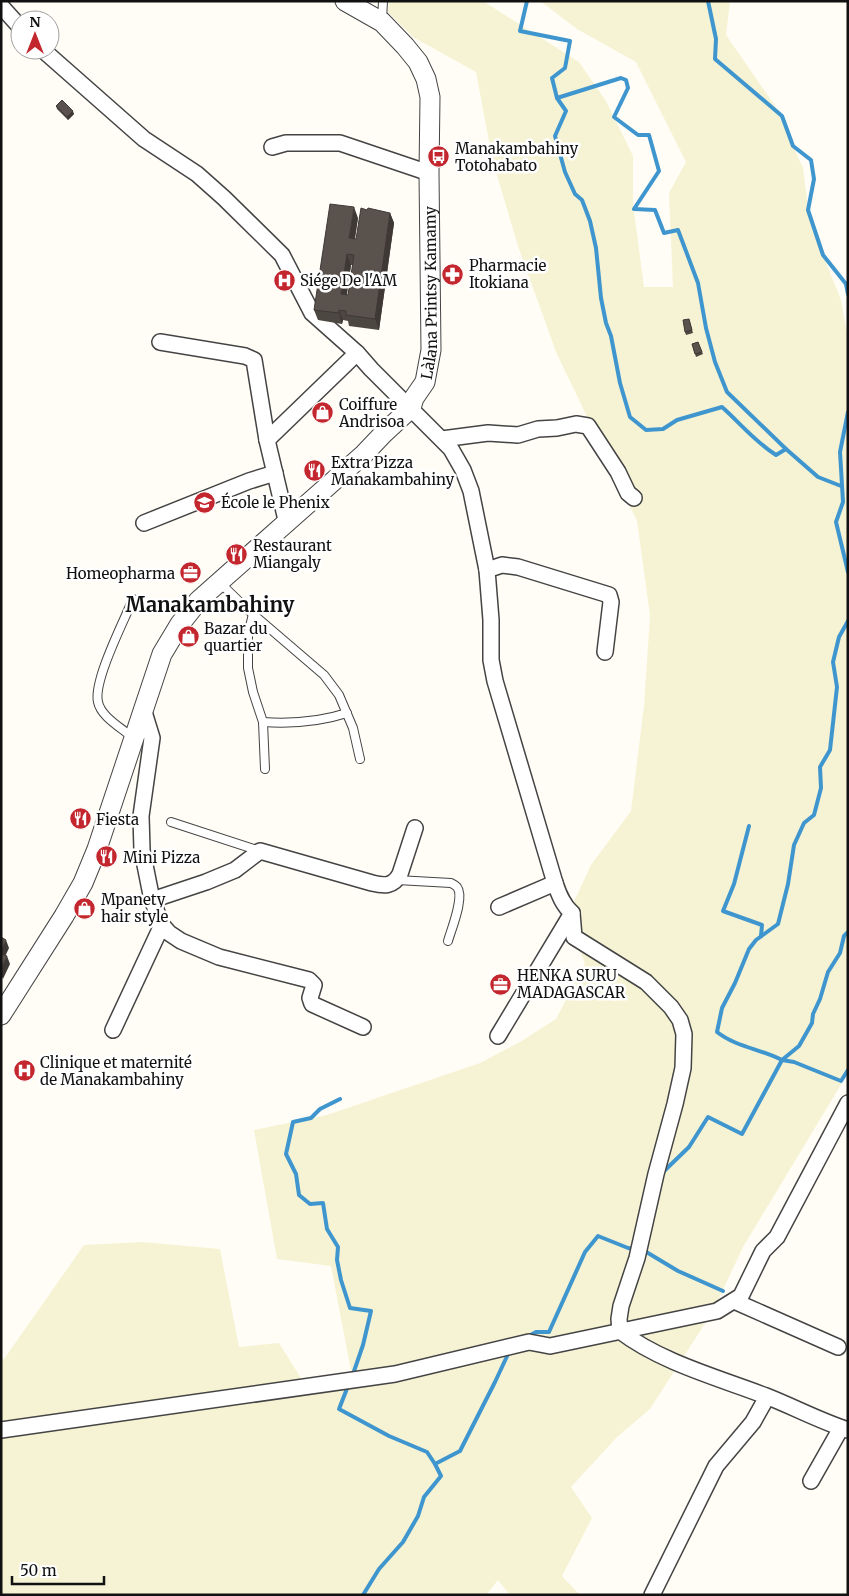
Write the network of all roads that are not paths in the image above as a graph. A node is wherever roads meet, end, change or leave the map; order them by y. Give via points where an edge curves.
1 (345, 1) edge
2 (383, 1) edge
3 (1, 6) edge
4 (10, 16) edge
5 (382, 22) junction
6 (54, 60) edge
7 (272, 147) dead end
8 (429, 173) junction
9 (160, 342) dead end
10 (357, 353) junction
11 (411, 408) junction
12 (442, 439) junction
13 (267, 440) junction
14 (275, 473) junction
15 (634, 498) dead end
16 (144, 523) dead end
17 (287, 524) junction
18 (487, 570) junction
19 (219, 582) junction
20 (133, 600) dead end
21 (253, 614) junction
22 (605, 652) dead end
23 (144, 712) junction
24 (347, 713) junction
25 (262, 722) junction
26 (134, 739) junction
27 (360, 759) dead end
28 (265, 769) dead end
29 (171, 822) dead end
30 (416, 828) dead end
31 (260, 852) junction
32 (396, 880) junction
33 (554, 883) junction
34 (152, 900) junction
35 (499, 907) dead end
36 (572, 913) junction
37 (162, 925) junction
38 (448, 941) dead end
39 (1, 1015) edge
40 (363, 1027) dead end
41 (113, 1030) dead end
42 (498, 1036) dead end
43 (848, 1104) edge
44 (734, 1300) junction
45 (620, 1331) junction
46 (838, 1347) dead end
47 (767, 1397) junction
48 (844, 1429) edge
49 (1, 1430) edge
50 (811, 1481) dead end
51 (652, 1595) edge

1 - 5 street, Làlana Printsy Kamamy
2 - 5 lane
3 - 4 street
5 - 8 street, Làlana Printsy Kamamy via 418,62 426,79 430,97
6 - 10 street via 144,139 197,174 224,198 282,255 312,313
7 - 8 street via 286,143 340,143
8 - 11 street, Làlana Printsy Kamamy via 431,350 426,382
9 - 13 street via 254,360
10 - 11 street
10 - 13 street
11 - 12 street
11 - 17 street, Làlana Printsy Kamamy
12 - 15 street via 488,433 518,435 576,424 588,426
12 - 18 street via 463,470 471,491
13 - 14 street
14 - 16 street
14 - 17 street
17 - 19 street, Làlana Printsy Kamamy
18 - 22 street via 502,565 518,567 608,595 611,602
18 - 33 street via 491,660
19 - 21 lane
19 - 23 street, Làlana Printsy Kamamy via 189,611 170,639 162,654
20 - 26 lane via 97,690 98,704 107,717
21 - 24 lane via 324,675
21 - 25 lane via 248,636 248,668
23 - 26 street, Làlana Printsy Kamamy
23 - 34 street via 152,738 141,833
24 - 25 lane via 308,722
24 - 27 lane
25 - 28 lane
26 - 39 street, Làlana Printsy Kamamy via 83,882
29 - 31 lane
30 - 32 street
31 - 32 street via 384,886
31 - 34 street via 235,870
32 - 38 lane via 457,886 460,900
33 - 35 street
33 - 36 street
34 - 37 street
36 - 42 street
36 - 45 street via 574,937 646,982 671,1007 684,1034 683,1068 638,1258 621,1306
37 - 40 street via 181,942 219,957 308,980 314,985 310,998 312,1004
37 - 41 street
43 - 44 street via 777,1238 764,1251 741,1296
44 - 45 street via 717,1312
44 - 46 street
45 - 47 street via 631,1340 692,1369
45 - 49 street via 550,1346 529,1342 395,1374
47 - 48 street
47 - 51 street via 754,1422 716,1466
48 - 50 street

